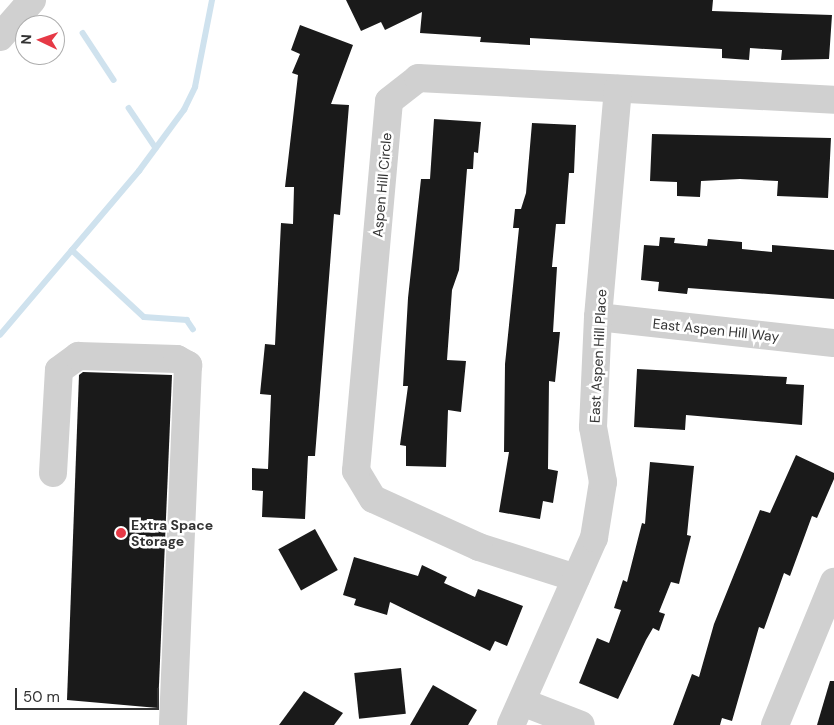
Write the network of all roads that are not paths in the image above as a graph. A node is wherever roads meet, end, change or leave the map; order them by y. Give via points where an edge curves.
1 (18, 5) edge
2 (0, 37) edge
3 (618, 89) junction
4 (834, 100) edge
5 (598, 317) junction
6 (834, 343) edge
7 (53, 473) dead end
8 (576, 578) junction
9 (834, 582) edge
10 (517, 713) edge
11 (173, 725) edge
12 (581, 725) edge
13 (775, 725) edge

1 - 2 street
3 - 4 street, Aspen Hill Circle
3 - 5 street, East Aspen Hill Place
3 - 8 street, Aspen Hill Circle via 418,78 389,101 356,472 373,499 479,547
5 - 6 street, East Aspen Hill Way
5 - 8 street, East Aspen Hill Place via 593,427 603,482 594,538
7 - 11 street via 59,370 78,356 177,359 188,365
8 - 10 street, East Aspen Hill Place
9 - 13 street
10 - 12 street

